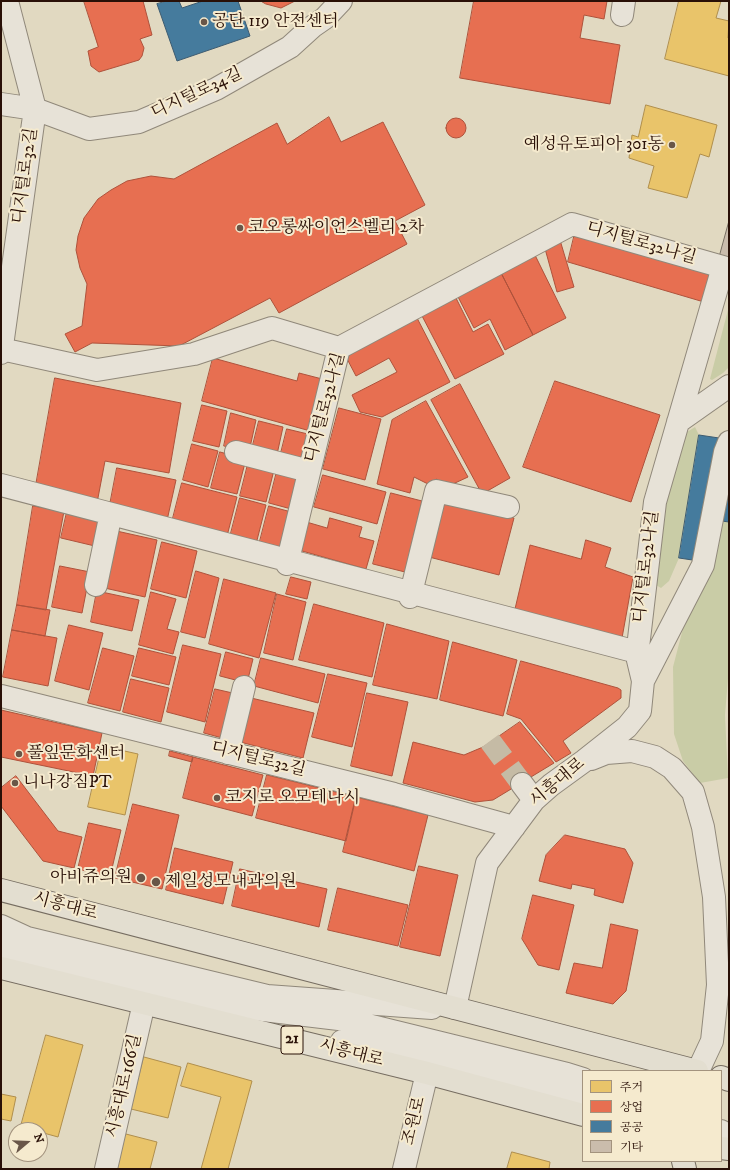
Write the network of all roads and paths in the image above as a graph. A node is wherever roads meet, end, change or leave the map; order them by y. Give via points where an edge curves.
1 (7, 1) edge
2 (341, 1) edge
3 (1, 104) edge
4 (35, 108) junction
5 (339, 348) junction
6 (2, 349) edge
7 (1, 353) edge
8 (729, 386) edge
9 (678, 422) junction
10 (729, 442) edge
11 (236, 452) dead end
12 (309, 471) junction
13 (1, 485) edge
14 (1, 490) edge
15 (508, 507) dead end
16 (110, 518) junction
17 (287, 562) junction
18 (96, 585) dead end
19 (411, 595) junction
20 (637, 654) junction
21 (643, 681) junction
22 (244, 687) dead end
23 (1, 696) edge
24 (627, 727) joint
25 (228, 753) junction
26 (584, 761) junction
27 (514, 827) junction
28 (1, 890) edge
29 (1, 926) edge
30 (1, 948) edge
31 (1, 968) edge
32 (144, 1003) junction
33 (238, 1008) junction
34 (457, 1009) junction
35 (692, 1070) edge
36 (427, 1073) junction
37 (582, 1080) edge
38 (582, 1094) edge
39 (582, 1115) edge
40 (106, 1169) edge
41 (404, 1169) edge

1 - 4 street, 디지털로32길
2 - 4 street, 디지털로34길 via 290,47 216,89 139,122 89,129
3 - 4 street, 디지털로34길
4 - 6 street, 디지털로32길
5 - 6 street via 272,328 194,354 97,370
5 - 9 street, 디지털로32나길 via 572,224 723,267
5 - 12 street, 디지털로32나길
6 - 7 street, 디지털로32길
8 - 9 street
9 - 20 street, 디지털로32나길 via 655,502
10 - 21 street via 703,565
11 - 12 street
12 - 17 street, 디지털로32나길
13 - 17 street
14 - 16 street
15 - 19 street via 436,491
16 - 17 street
16 - 18 street
17 - 19 street
19 - 20 street
20 - 21 street, 디지털로32나길
21 - 24 street, 디지털로32나길 via 640,711
22 - 25 street
23 - 25 street, 디지털로32길
24 - 26 street, 시흥대로
25 - 27 street, 디지털로32길
26 - 27 street, 시흥대로 via 550,785 528,792
26 - 35 street via 631,755 652,761 669,771 689,793 700,827 711,897 714,988 708,1041
27 - 34 street, 시흥대로 via 487,863
28 - 34 main road, 시흥대로
29 - 34 street via 27,938 267,996
30 - 33 street via 23,956
31 - 32 main road, 시흥대로 / 21
32 - 36 main road, 시흥대로 / 21
32 - 40 street, 시흥대로166길
33 - 37 street via 347,1020
33 - 38 street via 288,1030
34 - 35 main road, 시흥대로
36 - 39 main road, 시흥대로 / 21
36 - 41 street, 조원로

